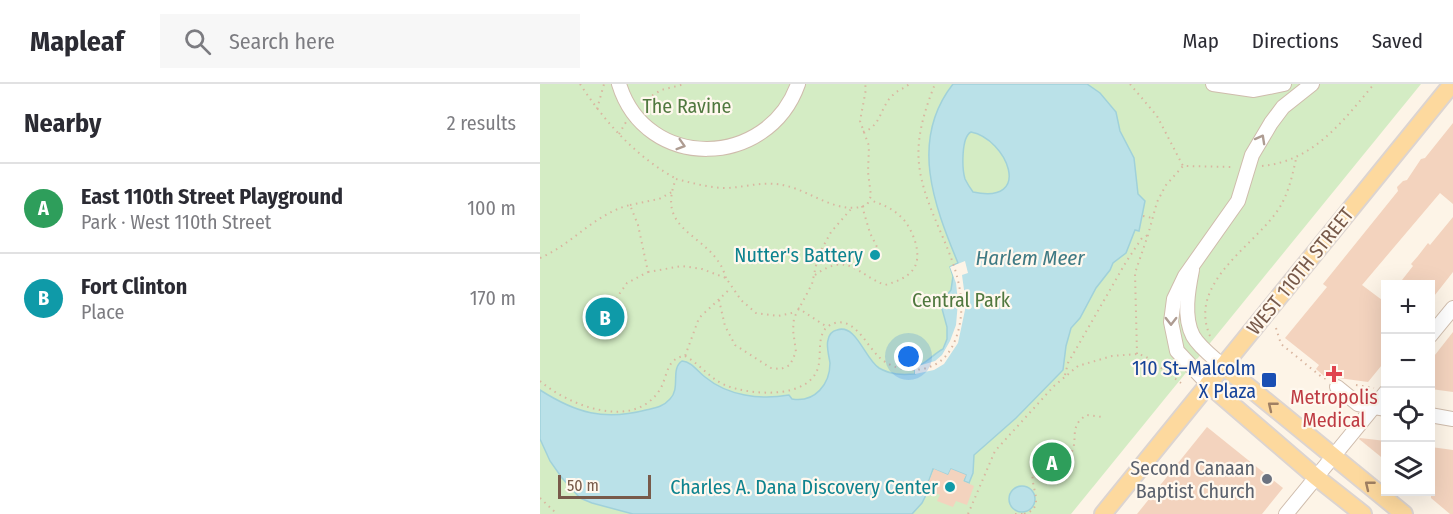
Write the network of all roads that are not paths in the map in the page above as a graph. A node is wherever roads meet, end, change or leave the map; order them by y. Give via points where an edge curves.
1 (619, 84) edge
2 (798, 84) edge
3 (1213, 84) edge
4 (1284, 84) edge
5 (1312, 84) edge
6 (1452, 84) edge
7 (1192, 268) junction
8 (1453, 308) edge
9 (1433, 334) edge
10 (1223, 366) junction
11 (1335, 383) road end
12 (1208, 384) junction
13 (1381, 390) edge
14 (1379, 408) edge
15 (1435, 416) edge
16 (1453, 418) edge
17 (1333, 456) junction
18 (1316, 477) junction
19 (1103, 514) edge
20 (1286, 514) edge
21 (1363, 514) edge
22 (1404, 514) edge

1 -> 2 street via 626,104 659,136 684,147 713,150 743,142 771,125 787,107
3 - 4 street via 1254,90
7 -> 5 street via 1232,211 1255,166 1258,143 1277,114
6 - 10 main road, WEST 110TH STREET
7 - 10 street via 1188,297 1190,328 1201,346
7 -> 12 street via 1174,299 1171,333 1181,357
8 - 9 street
10 - 12 main road, WEST 110TH STREET
17 -> 10 main road
11 - 14 street via 1358,404
12 - 18 main road
12 - 19 main road, WEST 110TH STREET
13 - 14 street
14 - 17 street
15 - 16 street
17 - 18 street
22 -> 17 main road
18 - 20 street
18 - 21 main road

